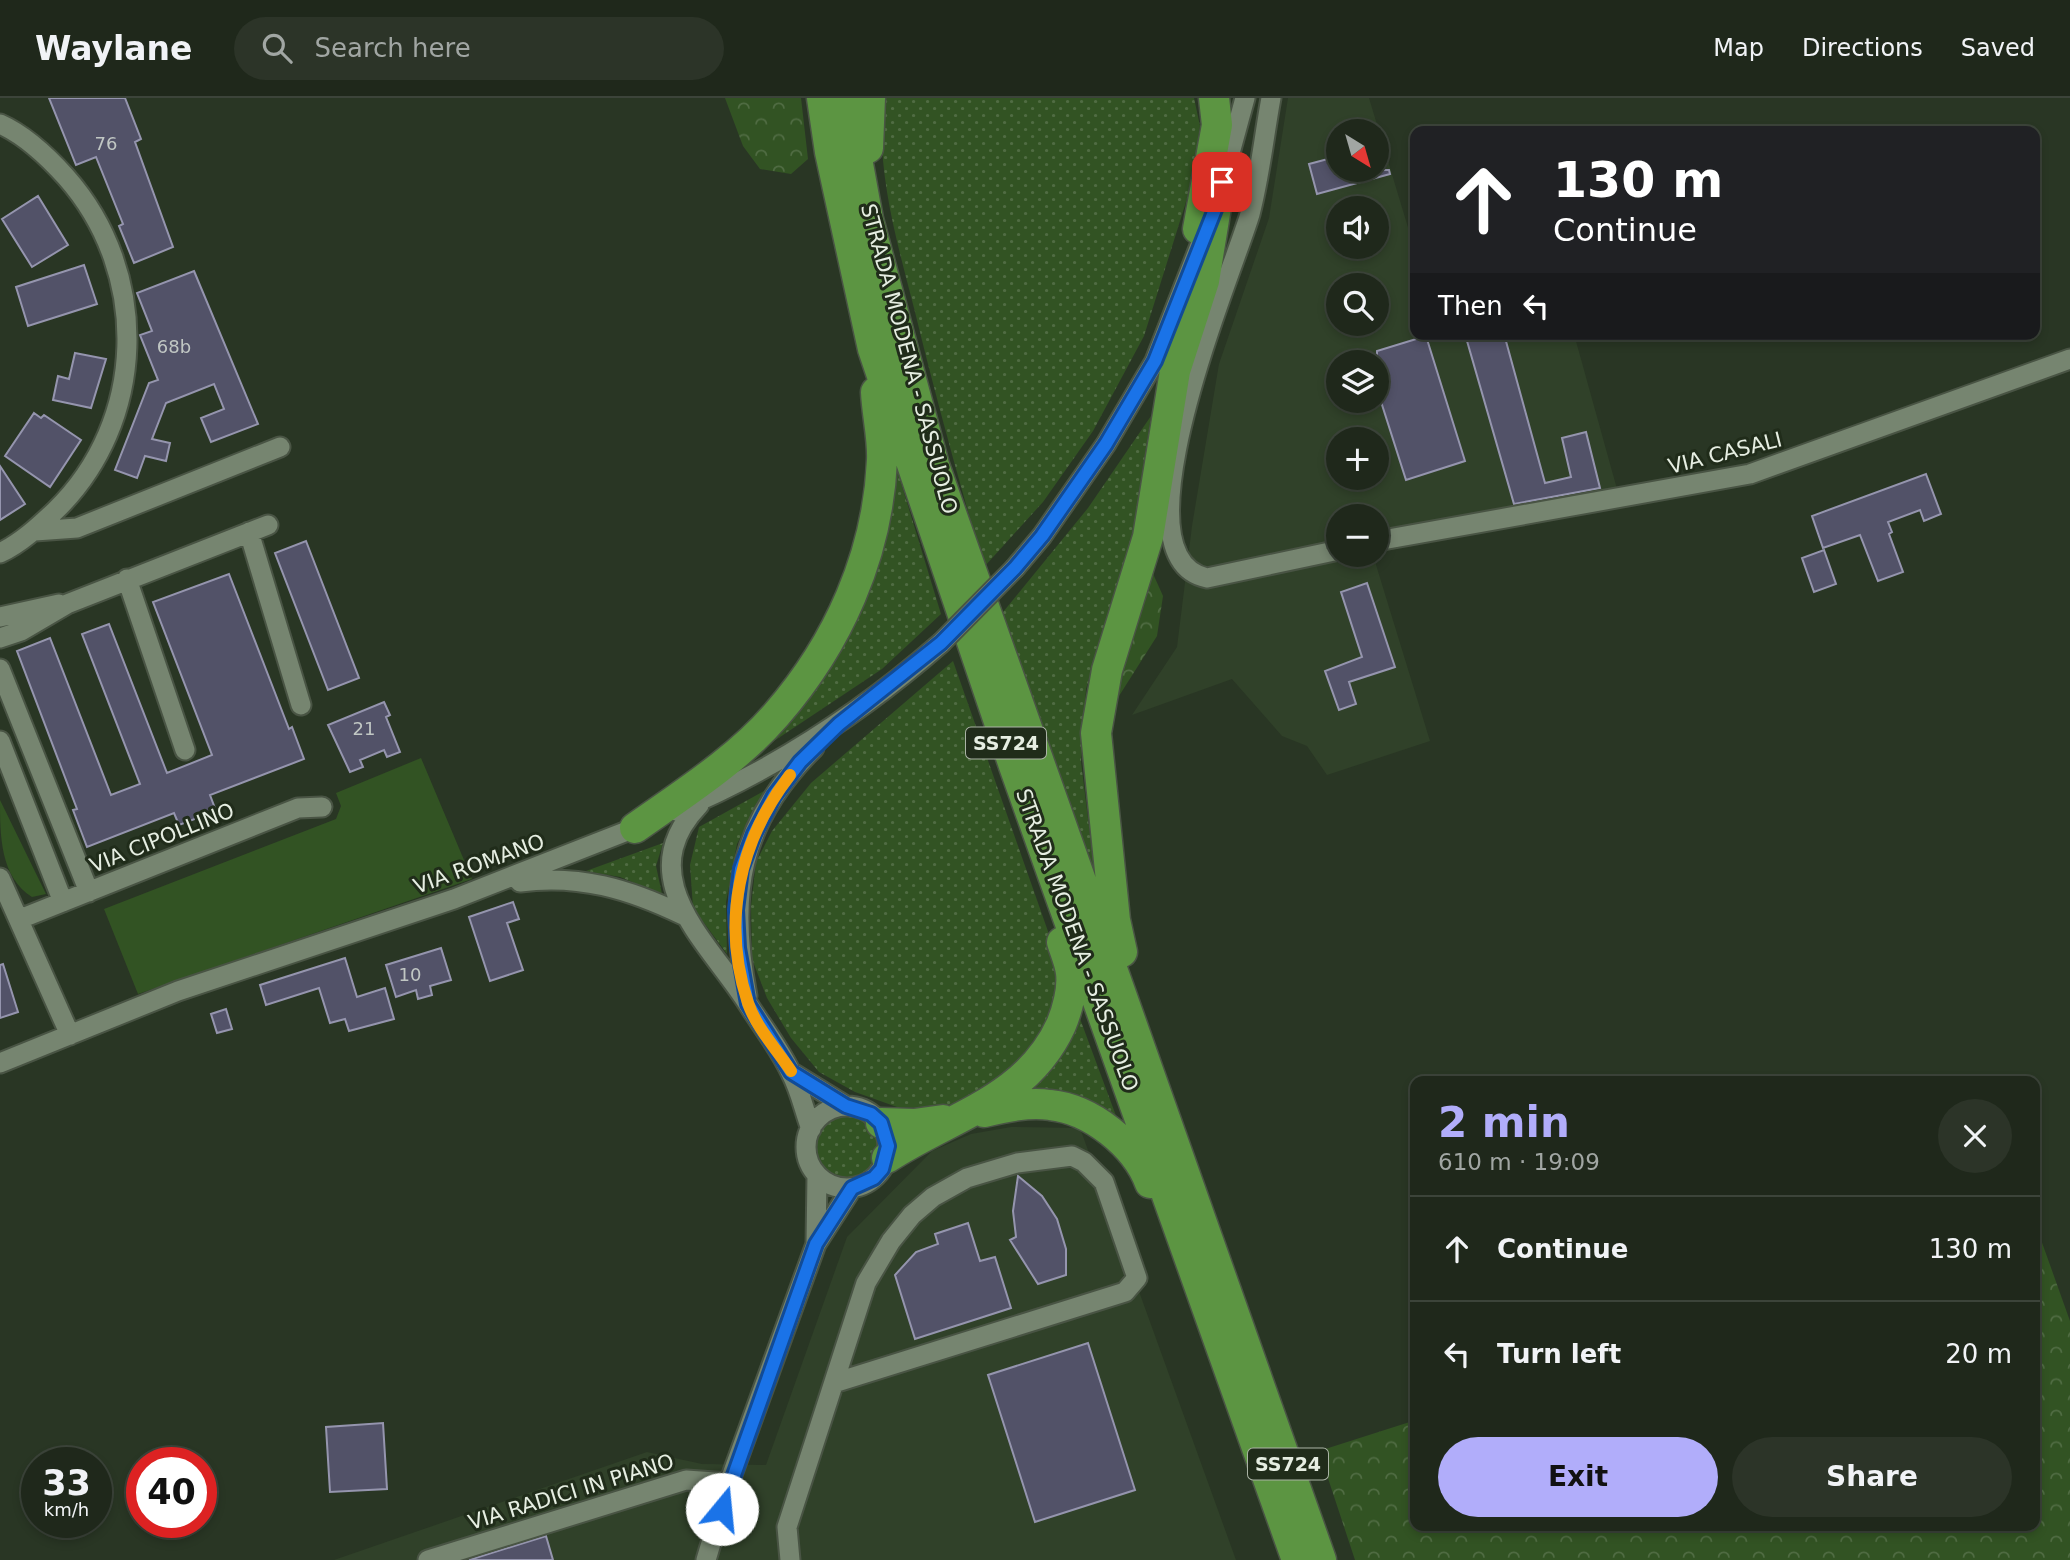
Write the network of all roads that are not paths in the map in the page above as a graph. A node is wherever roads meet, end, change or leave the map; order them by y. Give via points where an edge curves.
1 (822, 98) edge
2 (846, 98) edge
3 (870, 98) edge
4 (1214, 98) edge
5 (1245, 98) edge
6 (1271, 98) edge
7 (0, 124) edge
8 (1216, 207) junction
9 (869, 219) junction
10 (1188, 275) junction
11 (873, 349) junction
12 (2070, 359) edge
13 (280, 447) dead end
14 (35, 530) junction
15 (1389, 539) edge
16 (0, 553) edge
17 (1326, 553) edge
18 (127, 579) junction
19 (67, 604) junction
20 (0, 617) edge
21 (0, 638) edge
22 (0, 669) edge
23 (301, 705) dead end
24 (839, 724) junction
25 (0, 741) edge
26 (185, 750) dead end
27 (1014, 766) junction
28 (705, 799) junction
29 (322, 807) dead end
30 (635, 828) junction
31 (0, 878) edge
32 (491, 886) junction
33 (89, 892) junction
34 (63, 902) junction
35 (683, 915) junction
36 (20, 919) junction
37 (748, 1004) junction
38 (70, 1035) junction
39 (0, 1063) edge
40 (791, 1072) junction
41 (1148, 1075) junction
42 (846, 1106) junction
43 (957, 1118) junction
44 (881, 1123) junction
45 (811, 1129) junction
46 (887, 1158) junction
47 (817, 1175) junction
48 (852, 1188) junction
49 (816, 1244) junction
50 (1236, 1364) junction
51 (834, 1383) junction
52 (729, 1483) junction
53 (428, 1560) edge
54 (706, 1560) edge
55 (790, 1560) edge
56 (1297, 1560) edge
57 (1321, 1560) edge

1 - 11 highway, STRADA MODENA - SASSUOLO / SS724
2 - 9 highway, STRADA MODENA - SASSUOLO / SS724
3 - 9 highway
4 - 10 highway via 1217,125
5 - 8 street
6 - 17 street via 1250,212 1185,402 1169,534 1183,564 1208,578
7 - 14 street via 50,158 85,198 110,244 125,295 129,348 121,400 102,449 73,494
8 - 10 street
8 - 41 highway via 1204,281 1175,371 1148,537 1107,670 1096,733 1115,920
9 - 41 highway, STRADA MODENA - SASSUOLO / SS724 via 933,465
10 - 24 street, VIA ROMANO, bridge via 1155,361 1050,525 941,643
11 - 27 highway, STRADA MODENA - SASSUOLO / SS724
11 - 30 highway via 882,458 877,512 864,566 839,621 806,677 775,716 739,751
12 - 15 street, VIA CASALI via 1750,474
13 - 14 street via 77,528
14 - 16 street
18 - 19 street
18 - 23 street via 259,529
18 - 26 street
19 - 20 street
19 - 21 street
22 - 33 street
24 - 28 street, VIA ROMANO via 760,773
24 - 37 street via 774,796 741,869 736,910
25 - 34 street
27 - 43 highway via 1071,974 1066,1013 1052,1045 1031,1072 1003,1094
27 - 50 highway, STRADA MODENA - SASSUOLO / SS724
28 - 30 street, VIA ROMANO
28 - 35 street via 682,822 671,858 672,885
29 - 33 street, VIA CIPOLLINO via 298,808
30 - 32 street, VIA ROMANO
31 - 36 street
32 - 35 street via 582,879 621,889
32 - 38 street, VIA ROMANO via 178,991
33 - 34 street, VIA CIPOLLINO
34 - 36 street, VIA CIPOLLINO
35 - 37 street
36 - 38 street
37 - 40 street
38 - 39 street, VIA ROMANO
40 - 42 street
40 - 45 street
41 - 50 highway, STRADA MODENA - SASSUOLO / SS724
42 - 44 street via 871,1114
42 - 45 street via 825,1112
43 - 44 highway
43 - 46 highway
43 - 50 highway via 1024,1105 1052,1105 1080,1114 1112,1134 1146,1172 1203,1332
44 - 46 street
45 - 47 street via 807,1153
46 - 48 street via 874,1178
47 - 48 street via 839,1187
47 - 49 street
48 - 49 street
49 - 52 street
50 - 56 highway, SS724
50 - 57 highway, SS724
51 - 51 street via 866,1283 891,1241 933,1197 967,1178 1054,1156 1072,1156 1084,1162 1104,1182 1137,1278 1125,1292
51 - 55 street via 787,1527
52 - 53 street, VIA RADICI IN PIANO via 686,1480
52 - 54 street

